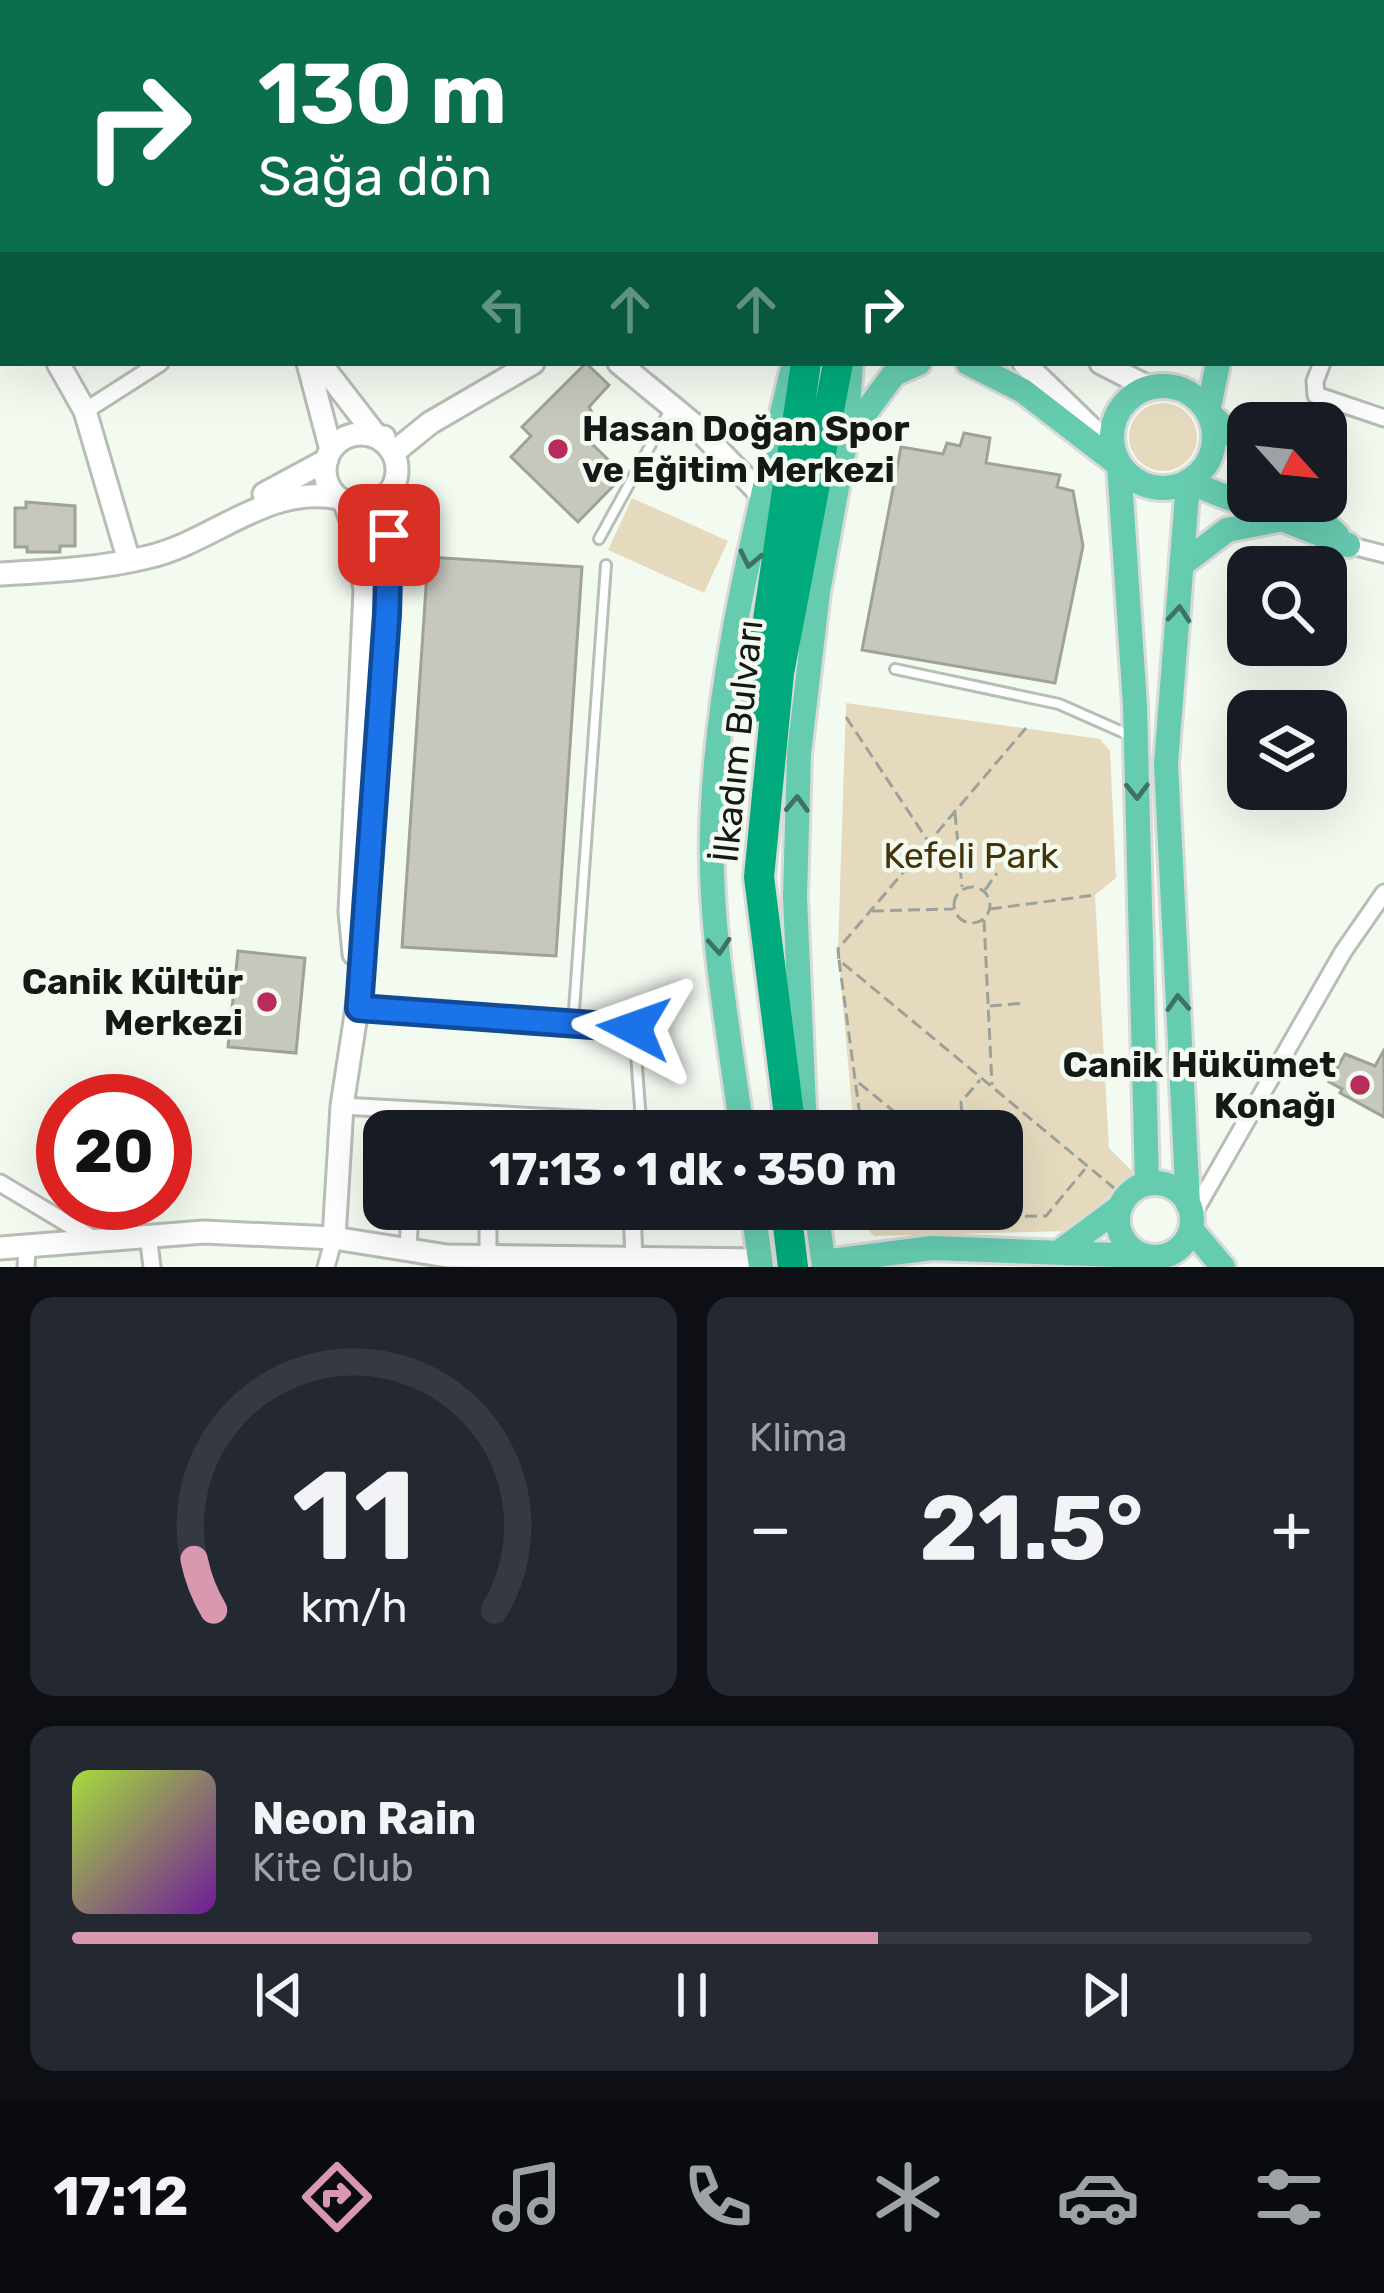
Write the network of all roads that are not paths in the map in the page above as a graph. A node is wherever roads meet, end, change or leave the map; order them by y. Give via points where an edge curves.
1 (60, 366) edge
2 (155, 366) edge
3 (309, 366) edge
4 (322, 366) edge
5 (527, 366) edge
6 (623, 366) edge
7 (793, 366) edge
8 (806, 366) edge
9 (837, 366) edge
10 (851, 366) edge
11 (912, 366) edge
12 (974, 366) edge
13 (1027, 366) edge
14 (1107, 366) edge
15 (1158, 366) edge
16 (1217, 366) edge
17 (1321, 366) edge
18 (1148, 387) junction
19 (672, 406) junction
20 (85, 411) junction
21 (1208, 412) junction
22 (1384, 418) edge
23 (1227, 430) edge
24 (846, 438) junction
25 (386, 446) junction
26 (329, 455) junction
27 (1119, 465) junction
28 (1188, 482) junction
29 (388, 494) junction
30 (763, 496) junction
31 (1227, 498) edge
32 (342, 500) junction
33 (1269, 522) edge
34 (1285, 522) edge
35 (1324, 522) edge
36 (599, 538) dead end
37 (1348, 544) junction
38 (1384, 554) edge
39 (117, 559) junction
40 (1184, 562) junction
41 (606, 565) dead end
42 (0, 574) edge
43 (895, 669) dead end
44 (768, 670) junction
45 (1136, 738) junction
46 (1384, 893) edge
47 (359, 1008) junction
48 (572, 1024) junction
49 (342, 1106) junction
50 (415, 1110) edge
51 (633, 1110) edge
52 (739, 1110) edge
53 (773, 1110) edge
54 (788, 1110) edge
55 (805, 1110) edge
56 (0, 1183) edge
57 (1147, 1184) junction
58 (1118, 1198) junction
59 (1190, 1216) junction
60 (409, 1230) edge
61 (633, 1230) edge
62 (756, 1230) edge
63 (796, 1230) edge
64 (805, 1230) edge
65 (815, 1230) edge
66 (148, 1235) junction
67 (334, 1238) junction
68 (95, 1240) junction
69 (0, 1248) edge
70 (408, 1250) junction
71 (26, 1257) edge
72 (1051, 1257) edge
73 (992, 1258) edge
74 (500, 1259) edge
75 (634, 1260) junction
76 (444, 1261) edge
77 (1150, 1261) edge
78 (595, 1263) edge
79 (760, 1264) edge
80 (812, 1266) edge
81 (152, 1267) edge
82 (326, 1267) edge
83 (1223, 1267) edge

1 - 20 street
2 - 20 street
3 - 26 street
4 - 25 street
5 - 25 street
6 - 19 street
7 - 30 main road, İlkadım Bulvarı
8 - 44 highway, İlkadım Bulvarı
9 - 44 highway, İlkadım Bulvarı
10 - 24 main road, İlkadım Bulvarı
11 - 24 main road via 894,374
12 - 27 main road via 1023,392
13 - 27 street
14 - 18 street
15 - 18 main road
16 - 21 main road
17 - 22 street via 1316,394
18 - 21 main road via 1183,389
18 - 27 main road via 1114,419
19 - 30 street
19 - 36 lane
20 - 39 street
21 - 23 main road
21 - 28 main road via 1210,459
55 -> 24 main road, İlkadım Bulvarı via 795,897 799,753
25 - 26 street via 368,435 347,436
25 - 29 street via 397,474
26 - 32 street via 328,484
26 - 39 street via 229,512
27 - 28 main road via 1143,485
27 - 45 main road
28 - 31 main road
28 - 40 main road
29 - 32 street via 368,505
29 - 47 street
30 -> 52 main road, İlkadım Bulvarı via 725,674 712,832
32 - 39 street via 285,496 151,556
32 - 47 street via 365,590 350,912
33 - 40 main road via 1227,530
34 - 37 main road
35 - 37 main road
37 - 38 street
39 - 42 street
59 -> 40 main road via 1166,764
41 - 48 lane
43 - 45 lane via 1059,704
44 - 53 highway, İlkadım Bulvarı via 742,864
44 - 54 highway, İlkadım Bulvarı via 759,877
45 -> 57 main road
46 - 59 street
47 - 48 lane
47 - 49 street
48 - 51 lane via 634,1028
49 - 50 street
49 - 67 street
56 - 68 street
57 - 58 main road
57 - 59 main road via 1171,1186
58 - 72 main road
58 - 77 main road via 1124,1241
59 - 77 main road via 1186,1240
59 - 83 main road
60 - 70 street
61 - 75 street
62 - 79 main road
63 - 80 highway
64 - 80 highway
65 - 80 main road
66 - 67 street
66 - 68 street
66 - 81 street
67 - 70 street
67 - 82 street
68 - 71 street
69 - 71 street
70 - 76 street
72 - 73 main road
72 - 77 main road
73 - 80 main road via 932,1248
74 - 76 street
74 - 78 street
75 - 78 street
75 - 79 street

